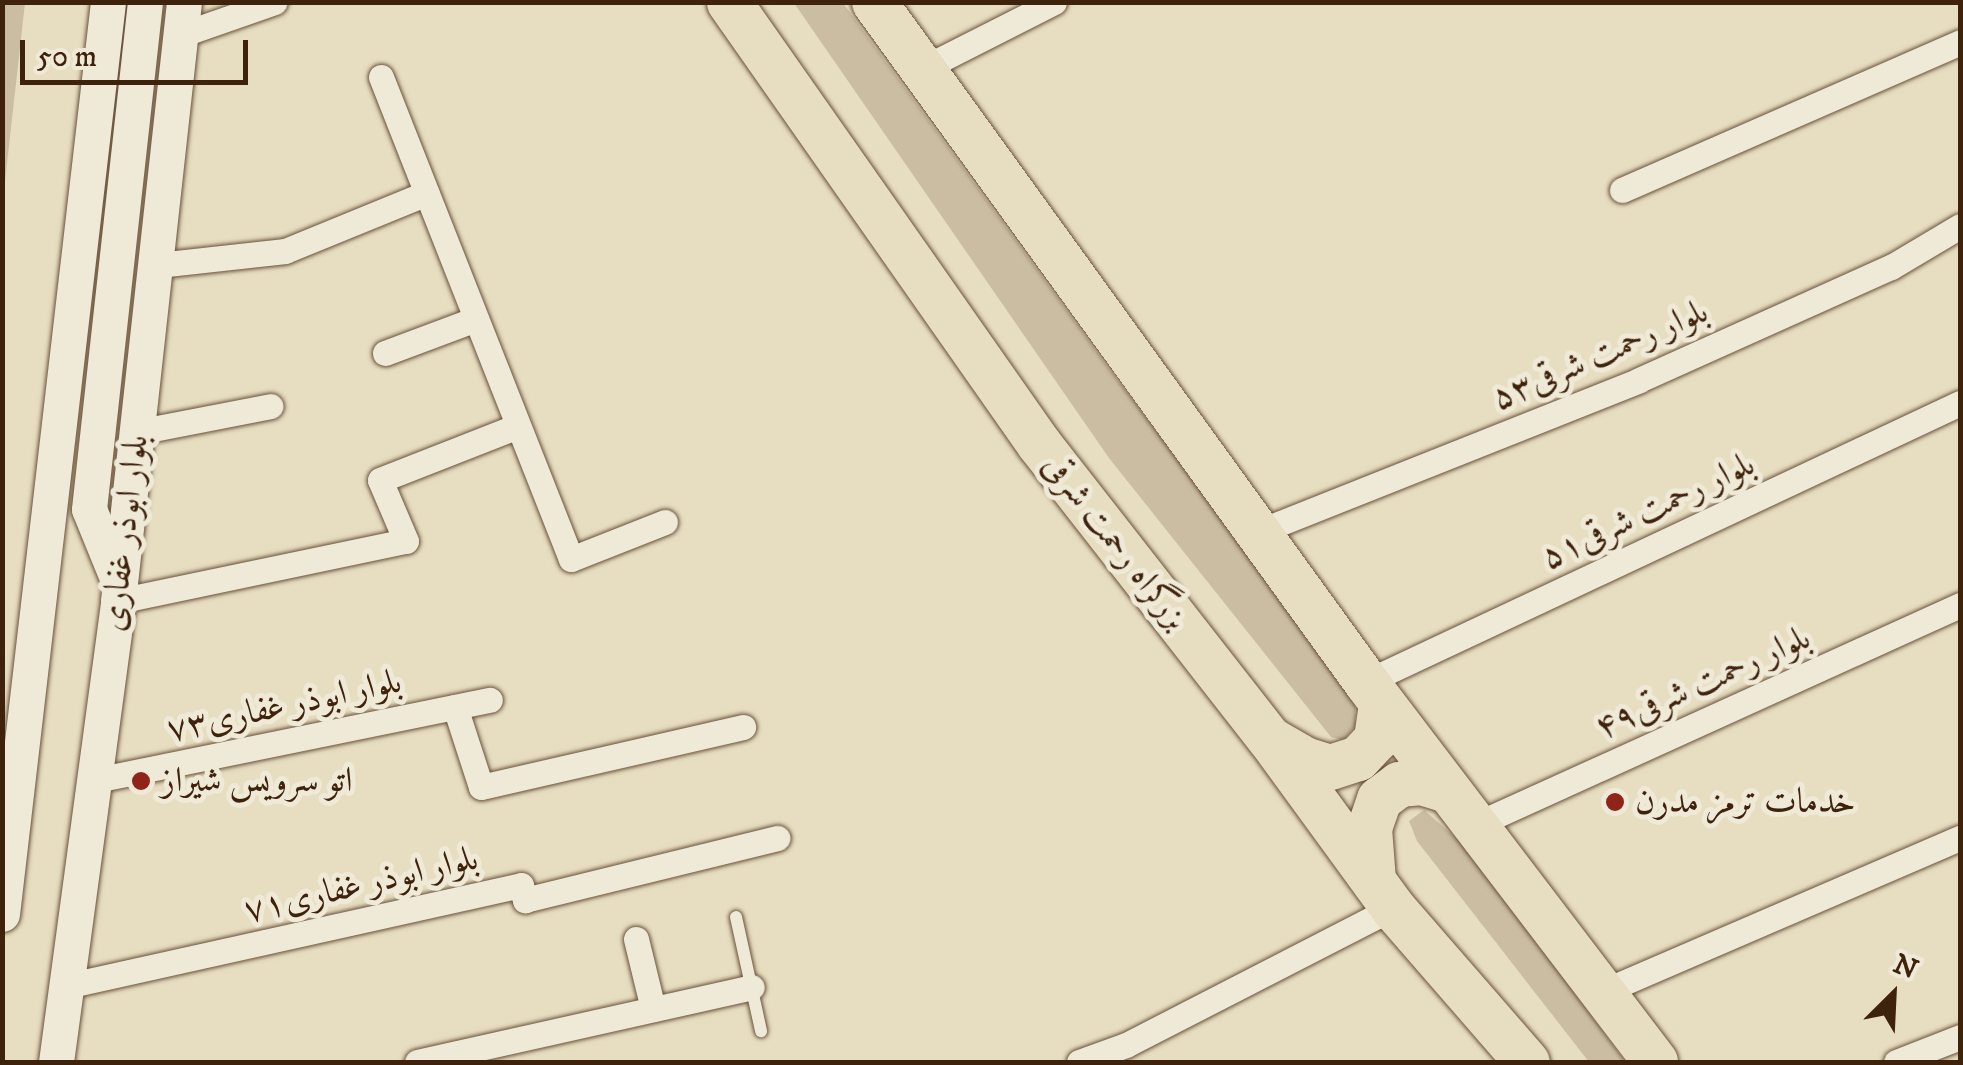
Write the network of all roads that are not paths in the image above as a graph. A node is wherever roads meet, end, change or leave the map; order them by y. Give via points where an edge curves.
1 (108, 2) edge
2 (145, 2) edge
3 (274, 2) edge
4 (729, 2) edge
5 (874, 2) edge
6 (1054, 2) edge
7 (184, 18) edge
8 (1960, 42) edge
9 (922, 69) junction
10 (381, 77) dead end
11 (1622, 190) dead end
12 (427, 193) junction
13 (1960, 226) edge
14 (158, 264) junction
15 (476, 319) junction
16 (385, 352) dead end
17 (1960, 402) edge
18 (271, 406) dead end
19 (518, 426) junction
20 (137, 432) junction
21 (665, 522) dead end
22 (1258, 532) junction
23 (119, 593) junction
24 (1960, 604) edge
25 (1374, 692) junction
26 (490, 700) dead end
27 (456, 707) junction
28 (743, 727) dead end
29 (1268, 738) junction
30 (92, 782) junction
31 (1448, 790) junction
32 (1475, 825) junction
33 (776, 838) dead end
34 (1960, 838) edge
35 (1383, 894) junction
36 (2, 914) edge
37 (736, 918) dead end
38 (636, 939) dead end
39 (66, 986) junction
40 (752, 987) junction
41 (1602, 992) junction
42 (653, 1009) junction
43 (762, 1031) dead end
44 (1960, 1037) edge
45 (1130, 1054) edge
46 (56, 1062) edge
47 (418, 1062) edge
48 (1079, 1062) edge
49 (1528, 1062) edge
50 (1655, 1062) edge
51 (1896, 1062) edge

1 - 36 main road
2 - 23 main road via 89,509
3 - 7 street
4 - 29 highway, بزرگراه رحمت شرقی via 1039,444
5 - 9 highway
6 - 9 street
7 - 14 main road, بلوار ابوذر غفاری
8 - 11 street
9 - 22 highway
10 - 12 street
12 - 14 street via 285,251
12 - 15 street
13 - 22 street, بلوار رحمت شرقی۵۳ via 1892,267 1638,380
14 - 20 main road, بلوار ابوذر غفاری
15 - 16 street
15 - 19 street
17 - 25 street, بلوار رحمت شرقی۵۱
18 - 20 street
19 - 21 street via 571,559
19 - 23 street via 380,480 406,541
20 - 23 main road, بلوار ابوذر غفاری
22 - 25 highway
23 - 30 main road, بلوار ابوذر غفاری
24 - 32 street, بلوار رحمت شرقی۴۹
25 - 29 highway via 1376,739 1358,758 1330,766 1304,760
25 - 31 highway
26 - 27 street, بلوار ابوذر غفاری۷۳
27 - 28 street via 481,788
27 - 30 street, بلوار ابوذر غفاری۷۳
29 - 35 highway, بزرگراه رحمت شرقی
30 - 39 main road, بلوار ابوذر غفاری
31 - 32 highway
31 - 35 highway via 1399,784 1379,800 1369,828
32 - 41 highway
33 - 39 street, بلوار ابوذر غفاری۷۱ via 525,900 522,885
34 - 41 street
35 - 45 street
35 - 49 highway, بزرگراه رحمت شرقی
37 - 40 lane
38 - 42 street
39 - 46 main road, بلوار ابوذر غفاری
40 - 42 street
40 - 43 lane
41 - 50 highway
42 - 47 street
44 - 51 street
45 - 48 street

